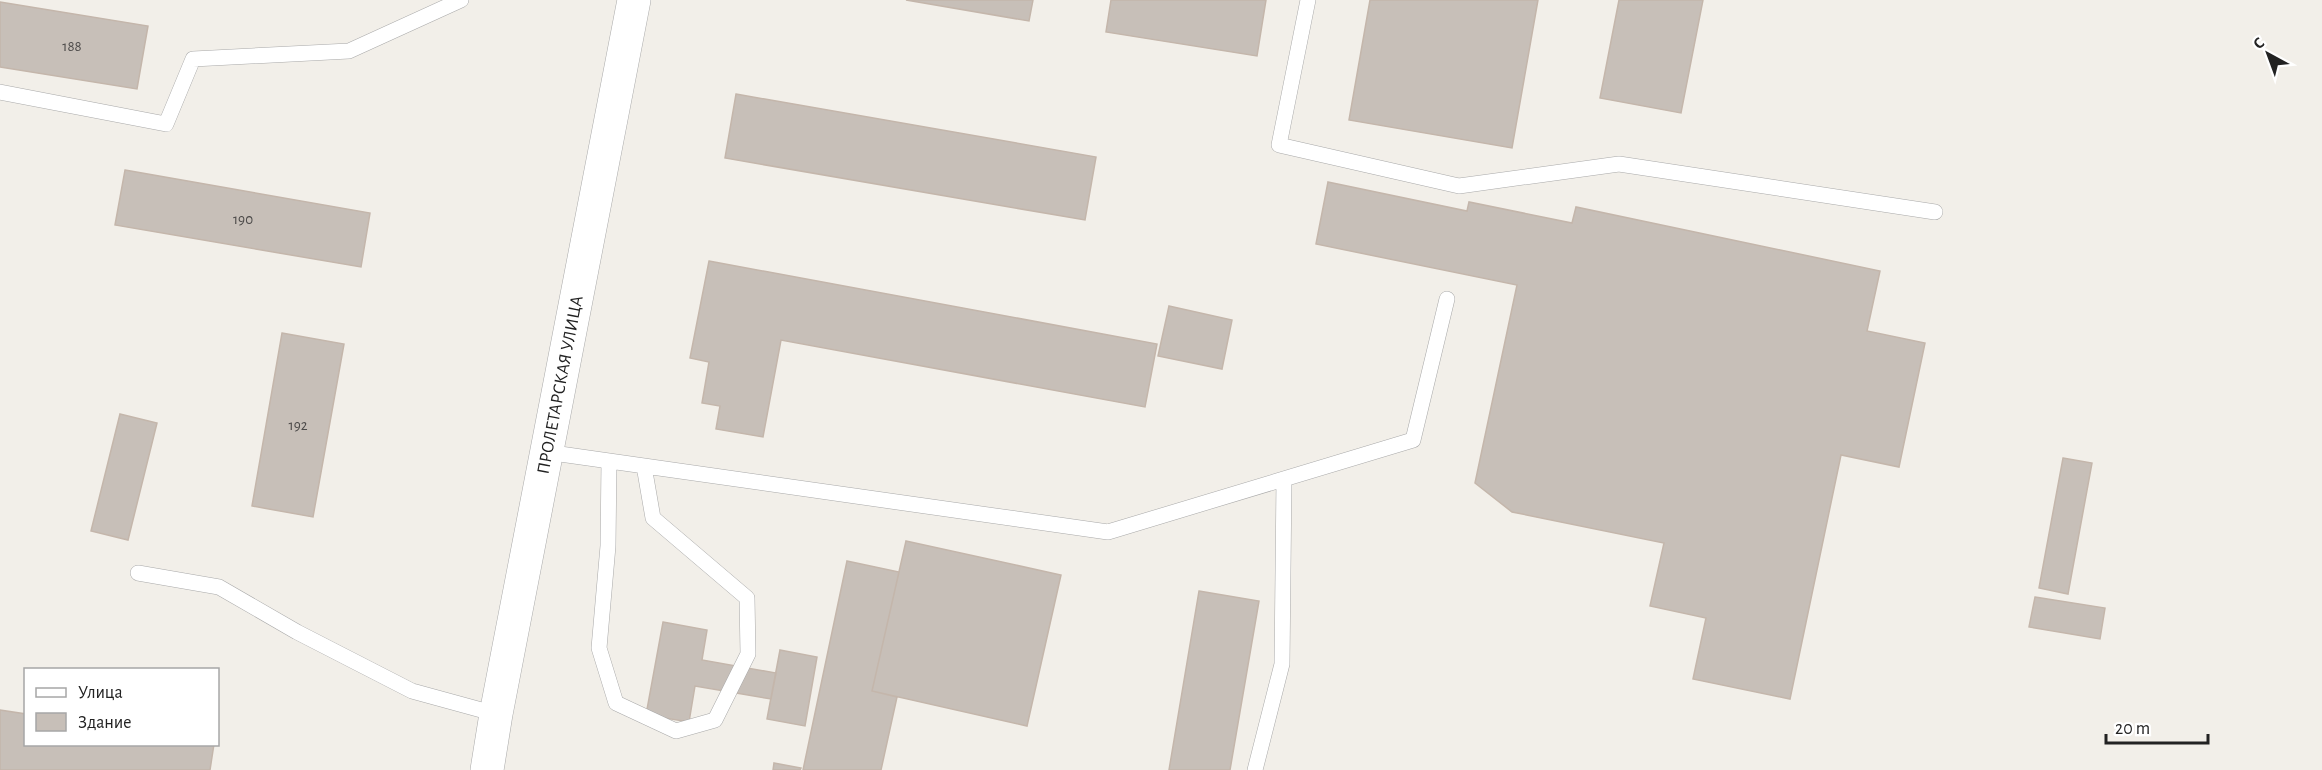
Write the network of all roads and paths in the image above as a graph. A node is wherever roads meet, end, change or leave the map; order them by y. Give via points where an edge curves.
1 (461, 0) edge
2 (634, 0) edge
3 (1308, 0) edge
4 (0, 92) edge
5 (1935, 212) dead end
6 (1447, 299) dead end
7 (546, 452) junction
8 (609, 461) junction
9 (644, 466) junction
10 (1284, 479) junction
11 (138, 573) dead end
12 (496, 714) junction
13 (487, 770) edge
14 (1255, 770) edge

1 - 4 lane via 349,51 193,59 166,124
2 - 7 street, ПРОЛЕТАРСКАЯ УЛИЦА
3 - 5 lane via 1279,145 1459,186 1619,164
6 - 10 lane via 1413,440
7 - 8 lane
7 - 12 street, ПРОЛЕТАРСКАЯ УЛИЦА
8 - 9 lane
8 - 9 lane via 608,546 599,648 616,703 676,731 715,720 748,654 747,598 653,518
9 - 10 lane via 1108,532
10 - 14 lane via 1282,664
11 - 12 lane via 219,587 412,691
12 - 13 street, ПРОЛЕТАРСКАЯ УЛИЦА

